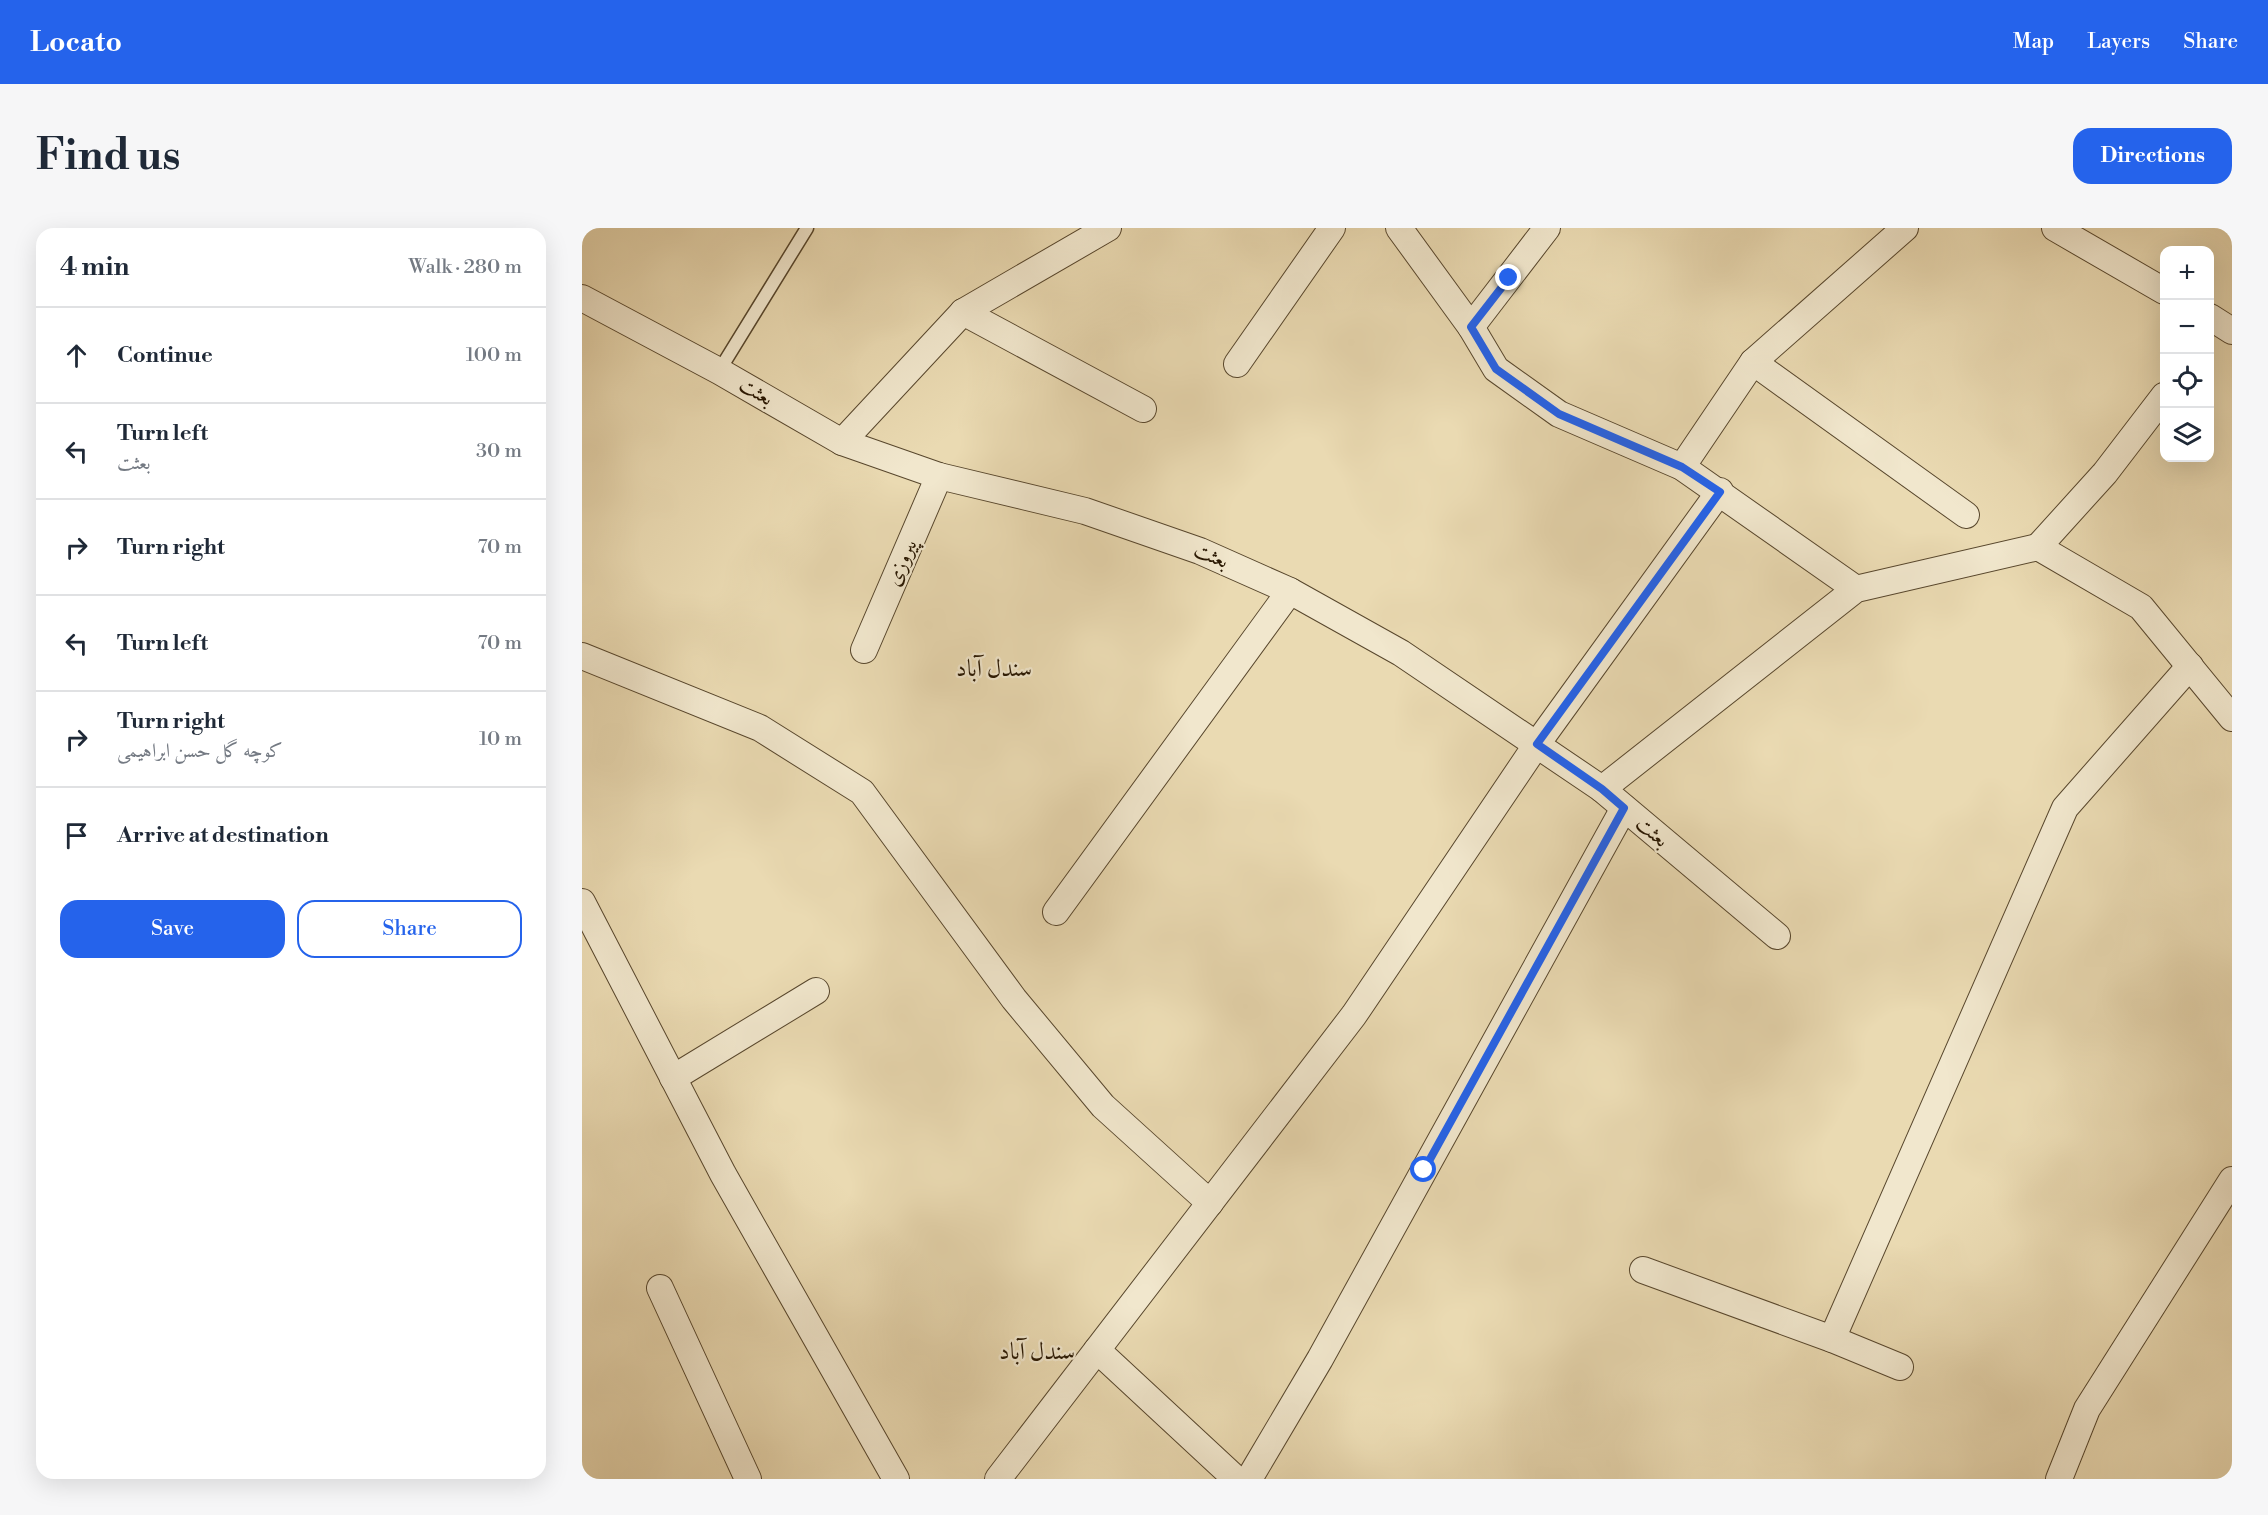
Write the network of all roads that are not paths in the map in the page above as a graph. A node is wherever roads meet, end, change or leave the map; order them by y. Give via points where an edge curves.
1 (807, 228) edge
2 (1108, 228) edge
3 (1332, 228) edge
4 (1399, 228) edge
5 (1547, 228) edge
6 (1905, 228) edge
7 (2055, 228) edge
8 (2160, 289) edge
9 (582, 298) edge
10 (963, 312) junction
11 (2214, 321) edge
12 (1471, 327) junction
13 (2232, 332) edge
14 (1753, 362) junction
15 (1237, 364) dead end
16 (719, 371) junction
17 (2160, 401) edge
18 (1143, 409) dead end
19 (842, 442) junction
20 (1682, 467) junction
21 (939, 476) junction
22 (1720, 492) junction
23 (1966, 515) dead end
24 (2038, 547) junction
25 (1856, 589) junction
26 (1290, 591) junction
27 (864, 650) dead end
28 (582, 656) edge
29 (2190, 666) junction
30 (2232, 718) edge
31 (1537, 744) junction
32 (1602, 789) junction
33 (1624, 808) junction
34 (582, 902) edge
35 (1056, 912) dead end
36 (1777, 936) dead end
37 (816, 991) dead end
38 (674, 1078) junction
39 (2232, 1180) edge
40 (1210, 1203) junction
41 (1643, 1270) dead end
42 (660, 1288) dead end
43 (1832, 1339) junction
44 (1097, 1350) junction
45 (1900, 1367) dead end
46 (748, 1479) edge
47 (896, 1479) edge
48 (998, 1479) edge
49 (1236, 1479) edge
50 (1249, 1479) edge
51 (2060, 1479) edge

1 - 16 lane
2 - 10 street
3 - 15 street
4 - 12 street
5 - 12 street
6 - 14 street
7 - 8 street
9 - 16 street, بعثت
10 - 18 street
10 - 19 street
11 - 13 street
12 - 20 street via 1496,369 1559,414
14 - 20 street
14 - 23 street
16 - 19 street, بعثت
17 - 24 street via 2105,473
19 - 21 street, بعثت
20 - 22 street
21 - 26 street, بعثت via 1085,511 1200,551
21 - 27 street, پیروزی
22 - 25 street
22 - 31 street
24 - 25 street
24 - 29 street via 2142,607
25 - 32 street
26 - 31 street, بعثت via 1401,653
26 - 35 street
28 - 40 street via 760,728 862,792 1014,999 1096,1097
29 - 30 street
29 - 43 street via 2065,808
31 - 32 street, بعثت
31 - 40 street via 1354,1015
32 - 33 street, بعثت
33 - 36 street, بعثت
33 - 50 street via 1320,1359
34 - 38 street
37 - 38 street
38 - 47 street via 723,1174
39 - 51 street via 2086,1409
40 - 44 street
41 - 43 street
42 - 46 street
43 - 45 street
44 - 48 street
44 - 49 street

